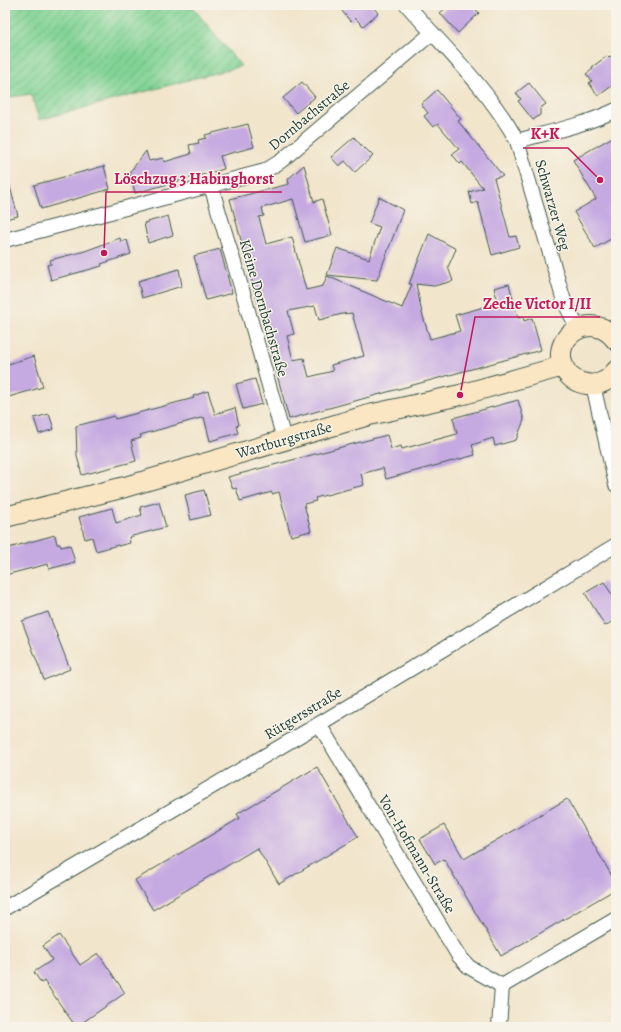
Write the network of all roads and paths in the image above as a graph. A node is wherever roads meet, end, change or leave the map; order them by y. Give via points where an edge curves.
1 (407, 5) edge
2 (432, 33) junction
3 (616, 110) edge
4 (517, 141) junction
5 (211, 186) junction
6 (5, 240) edge
7 (578, 329) junction
8 (616, 340) edge
9 (563, 366) junction
10 (616, 371) edge
11 (593, 385) junction
12 (284, 439) junction
13 (616, 485) edge
14 (5, 517) edge
15 (616, 545) edge
16 (319, 724) junction
17 (5, 908) edge
18 (616, 919) edge
19 (502, 986) junction
20 (499, 1027) edge

1 - 2 street, Schwarzer Weg
2 - 4 street, Schwarzer Weg via 506,120
2 - 5 street, Dornbachstraße via 281,161 266,171
3 - 4 street via 563,129
4 - 7 street, Schwarzer Weg via 564,301
5 - 6 street, Dornbachstraße
5 - 12 street, Kleine Dornbachstraße
7 - 8 main road via 585,326 599,327
7 - 9 main road via 565,341 562,353
9 - 11 main road via 575,380
9 - 12 main road, Wartburgstraße
10 - 11 main road via 608,380
11 - 13 street
12 - 14 main road, Wartburgstraße via 125,487
15 - 16 street, Rütgersstraße
16 - 17 street, Rütgersstraße
16 - 19 street, Von-Hofmann-Straße via 458,956 469,967
18 - 19 street
19 - 20 street

